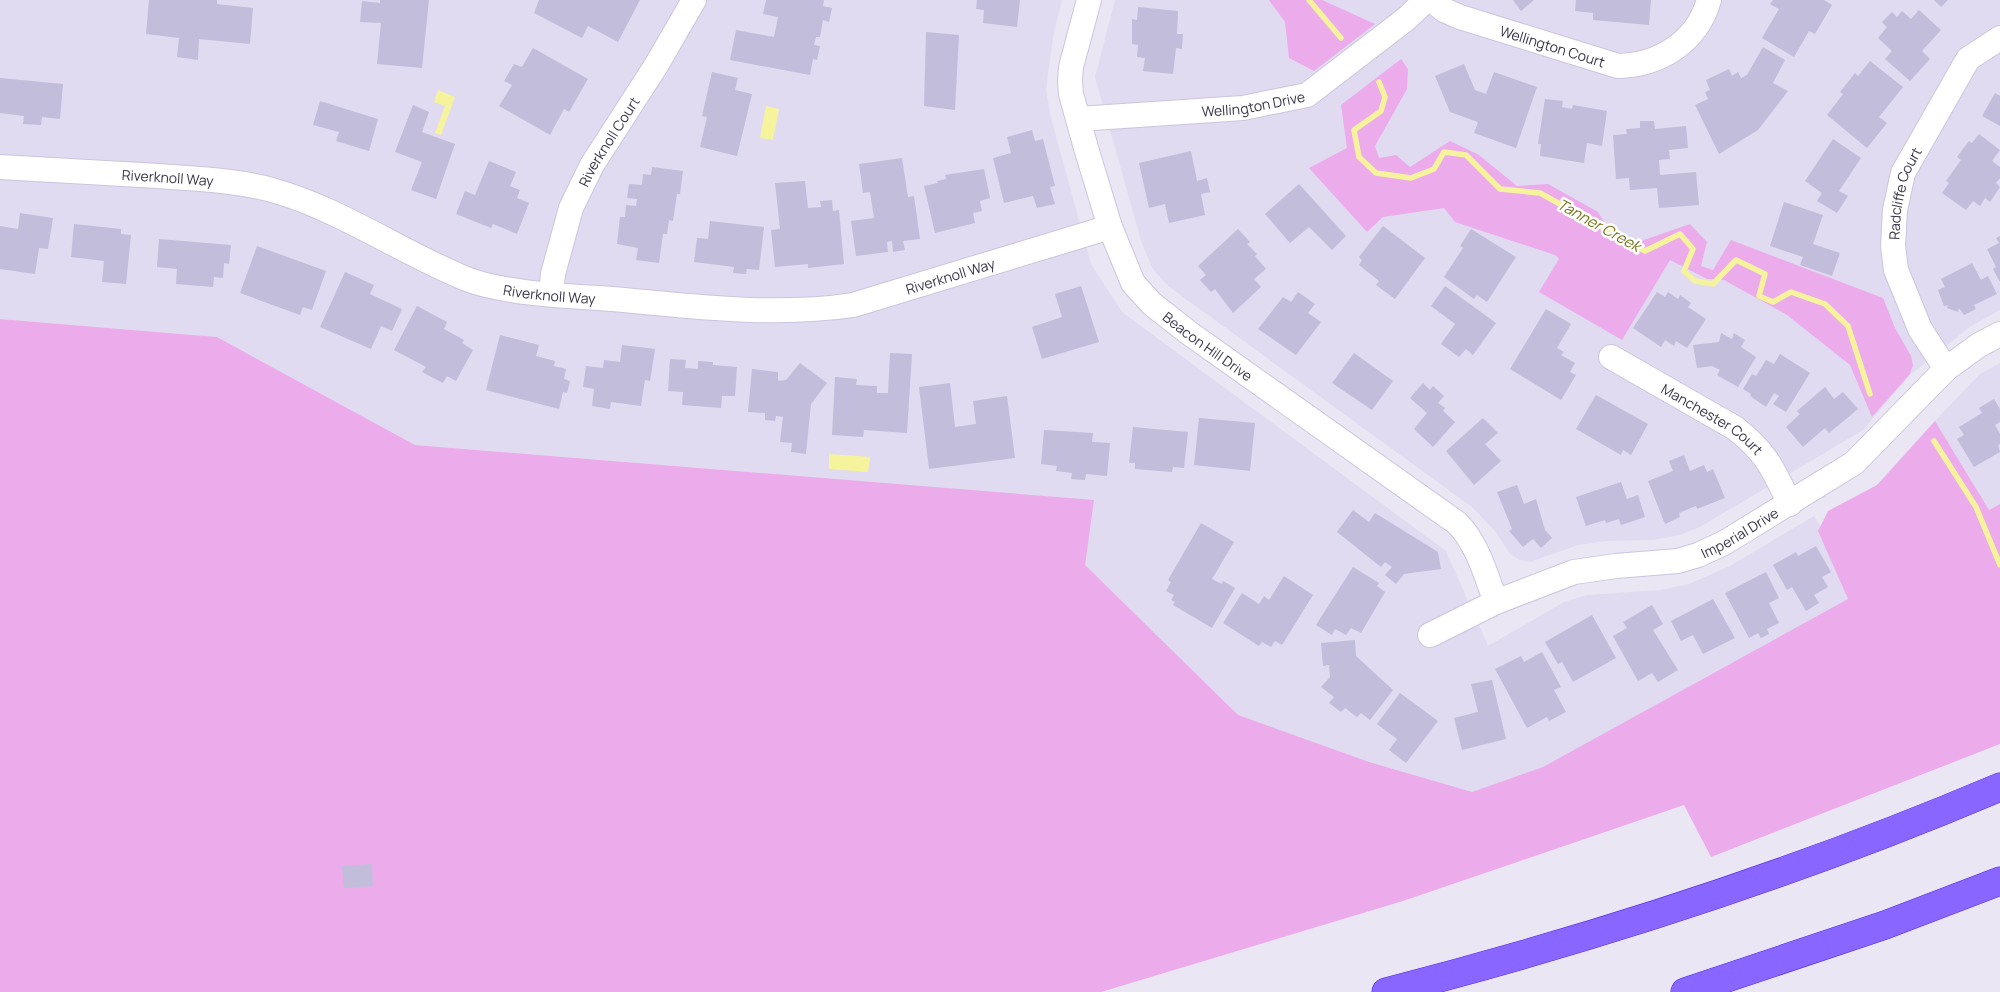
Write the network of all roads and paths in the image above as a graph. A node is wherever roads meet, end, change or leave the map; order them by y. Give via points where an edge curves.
1 (694, 0) edge
2 (1089, 0) edge
3 (1426, 0) edge
4 (1432, 0) edge
5 (1709, 0) edge
6 (2000, 38) edge
7 (1078, 119) junction
8 (0, 167) edge
9 (1110, 227) junction
10 (551, 294) junction
11 (2000, 334) edge
12 (1610, 357) dead end
13 (1946, 369) junction
14 (1790, 504) junction
15 (1496, 602) junction
16 (1430, 635) dead end
17 (2000, 787) edge
18 (2000, 881) edge
19 (1386, 992) edge
20 (1685, 992) edge

1 - 10 street, Riverknoll Court via 592,165 570,208
2 - 7 street, Beacon Hill Drive via 1071,67 1071,94
3 - 7 street, Wellington Drive via 1307,95 1243,108
4 - 5 street, Wellington Court via 1460,17 1618,66 1661,58 1681,44 1694,30
6 - 13 street, Radcliffe Court via 1968,59 1958,74 1903,172 1895,210 1893,246 1896,270 1920,329
7 - 9 street, Beacon Hill Drive
8 - 10 street, Riverknoll Way via 194,179 273,190 355,223 465,278
9 - 10 street, Riverknoll Way via 862,302 814,311 740,310
9 - 15 street, Beacon Hill Drive via 1132,283 1152,304 1465,531
11 - 13 street, Imperial Drive
12 - 14 street, Manchester Court via 1735,428 1751,441 1763,452
13 - 14 street, Imperial Drive via 1854,463
14 - 15 street, Imperial Drive via 1698,555 1664,563 1574,572
15 - 16 street, Imperial Drive
17 - 19 highway via 1835,854 1625,926
18 - 20 highway via 1885,925

